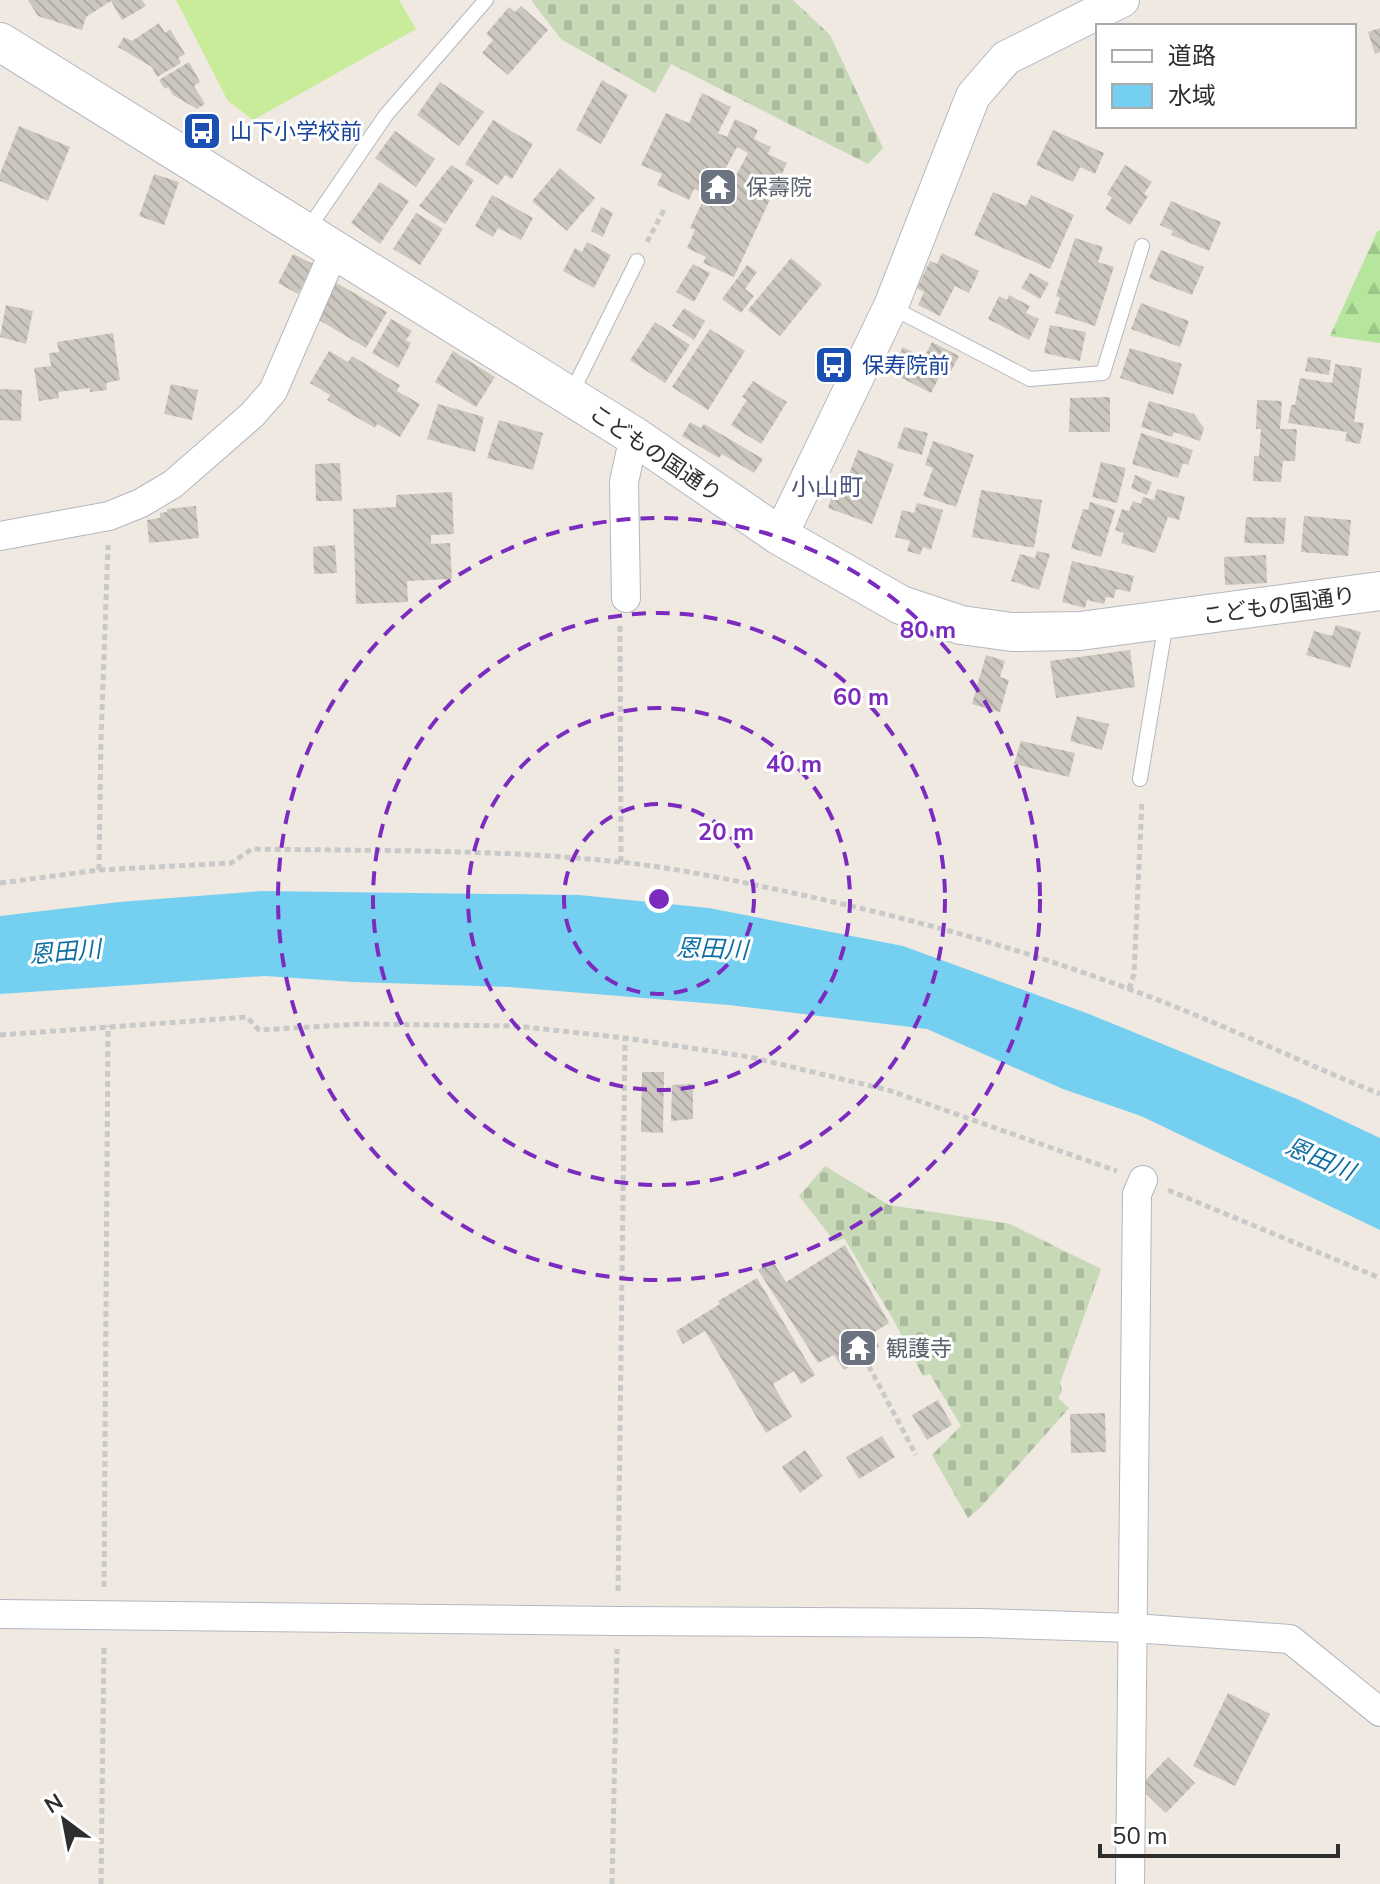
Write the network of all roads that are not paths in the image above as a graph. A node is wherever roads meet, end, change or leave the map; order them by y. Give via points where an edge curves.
1 (486, 0) edge
2 (1122, 0) edge
3 (0, 42) edge
4 (320, 242) junction
5 (1142, 246) dead end
6 (637, 261) road end
7 (891, 306) junction
8 (570, 396) junction
9 (634, 436) junction
10 (0, 536) edge
11 (780, 536) junction
12 (1380, 591) edge
13 (626, 598) road end
14 (1166, 620) junction
15 (1140, 779) road end
16 (1143, 1180) road end
17 (0, 1614) edge
18 (1133, 1628) junction
19 (1380, 1712) edge
20 (1130, 1884) edge

1 - 4 lane via 386,115
2 - 7 street via 1006,58 973,96
3 - 4 main road, こどもの国通り
4 - 8 main road, こどもの国通り
4 - 10 street via 273,391 252,415 173,484 141,503 109,516
5 - 7 lane via 1103,373 1030,379
6 - 8 lane
7 - 11 street
8 - 9 main road, こどもの国通り
9 - 11 main road, こどもの国通り
9 - 13 street via 624,482
11 - 14 main road, こどもの国通り via 901,605 961,625 1012,632 1080,631
12 - 14 main road, こどもの国通り
14 - 15 lane
16 - 18 street via 1137,1194
17 - 18 street
18 - 19 street via 1290,1639
18 - 20 street

